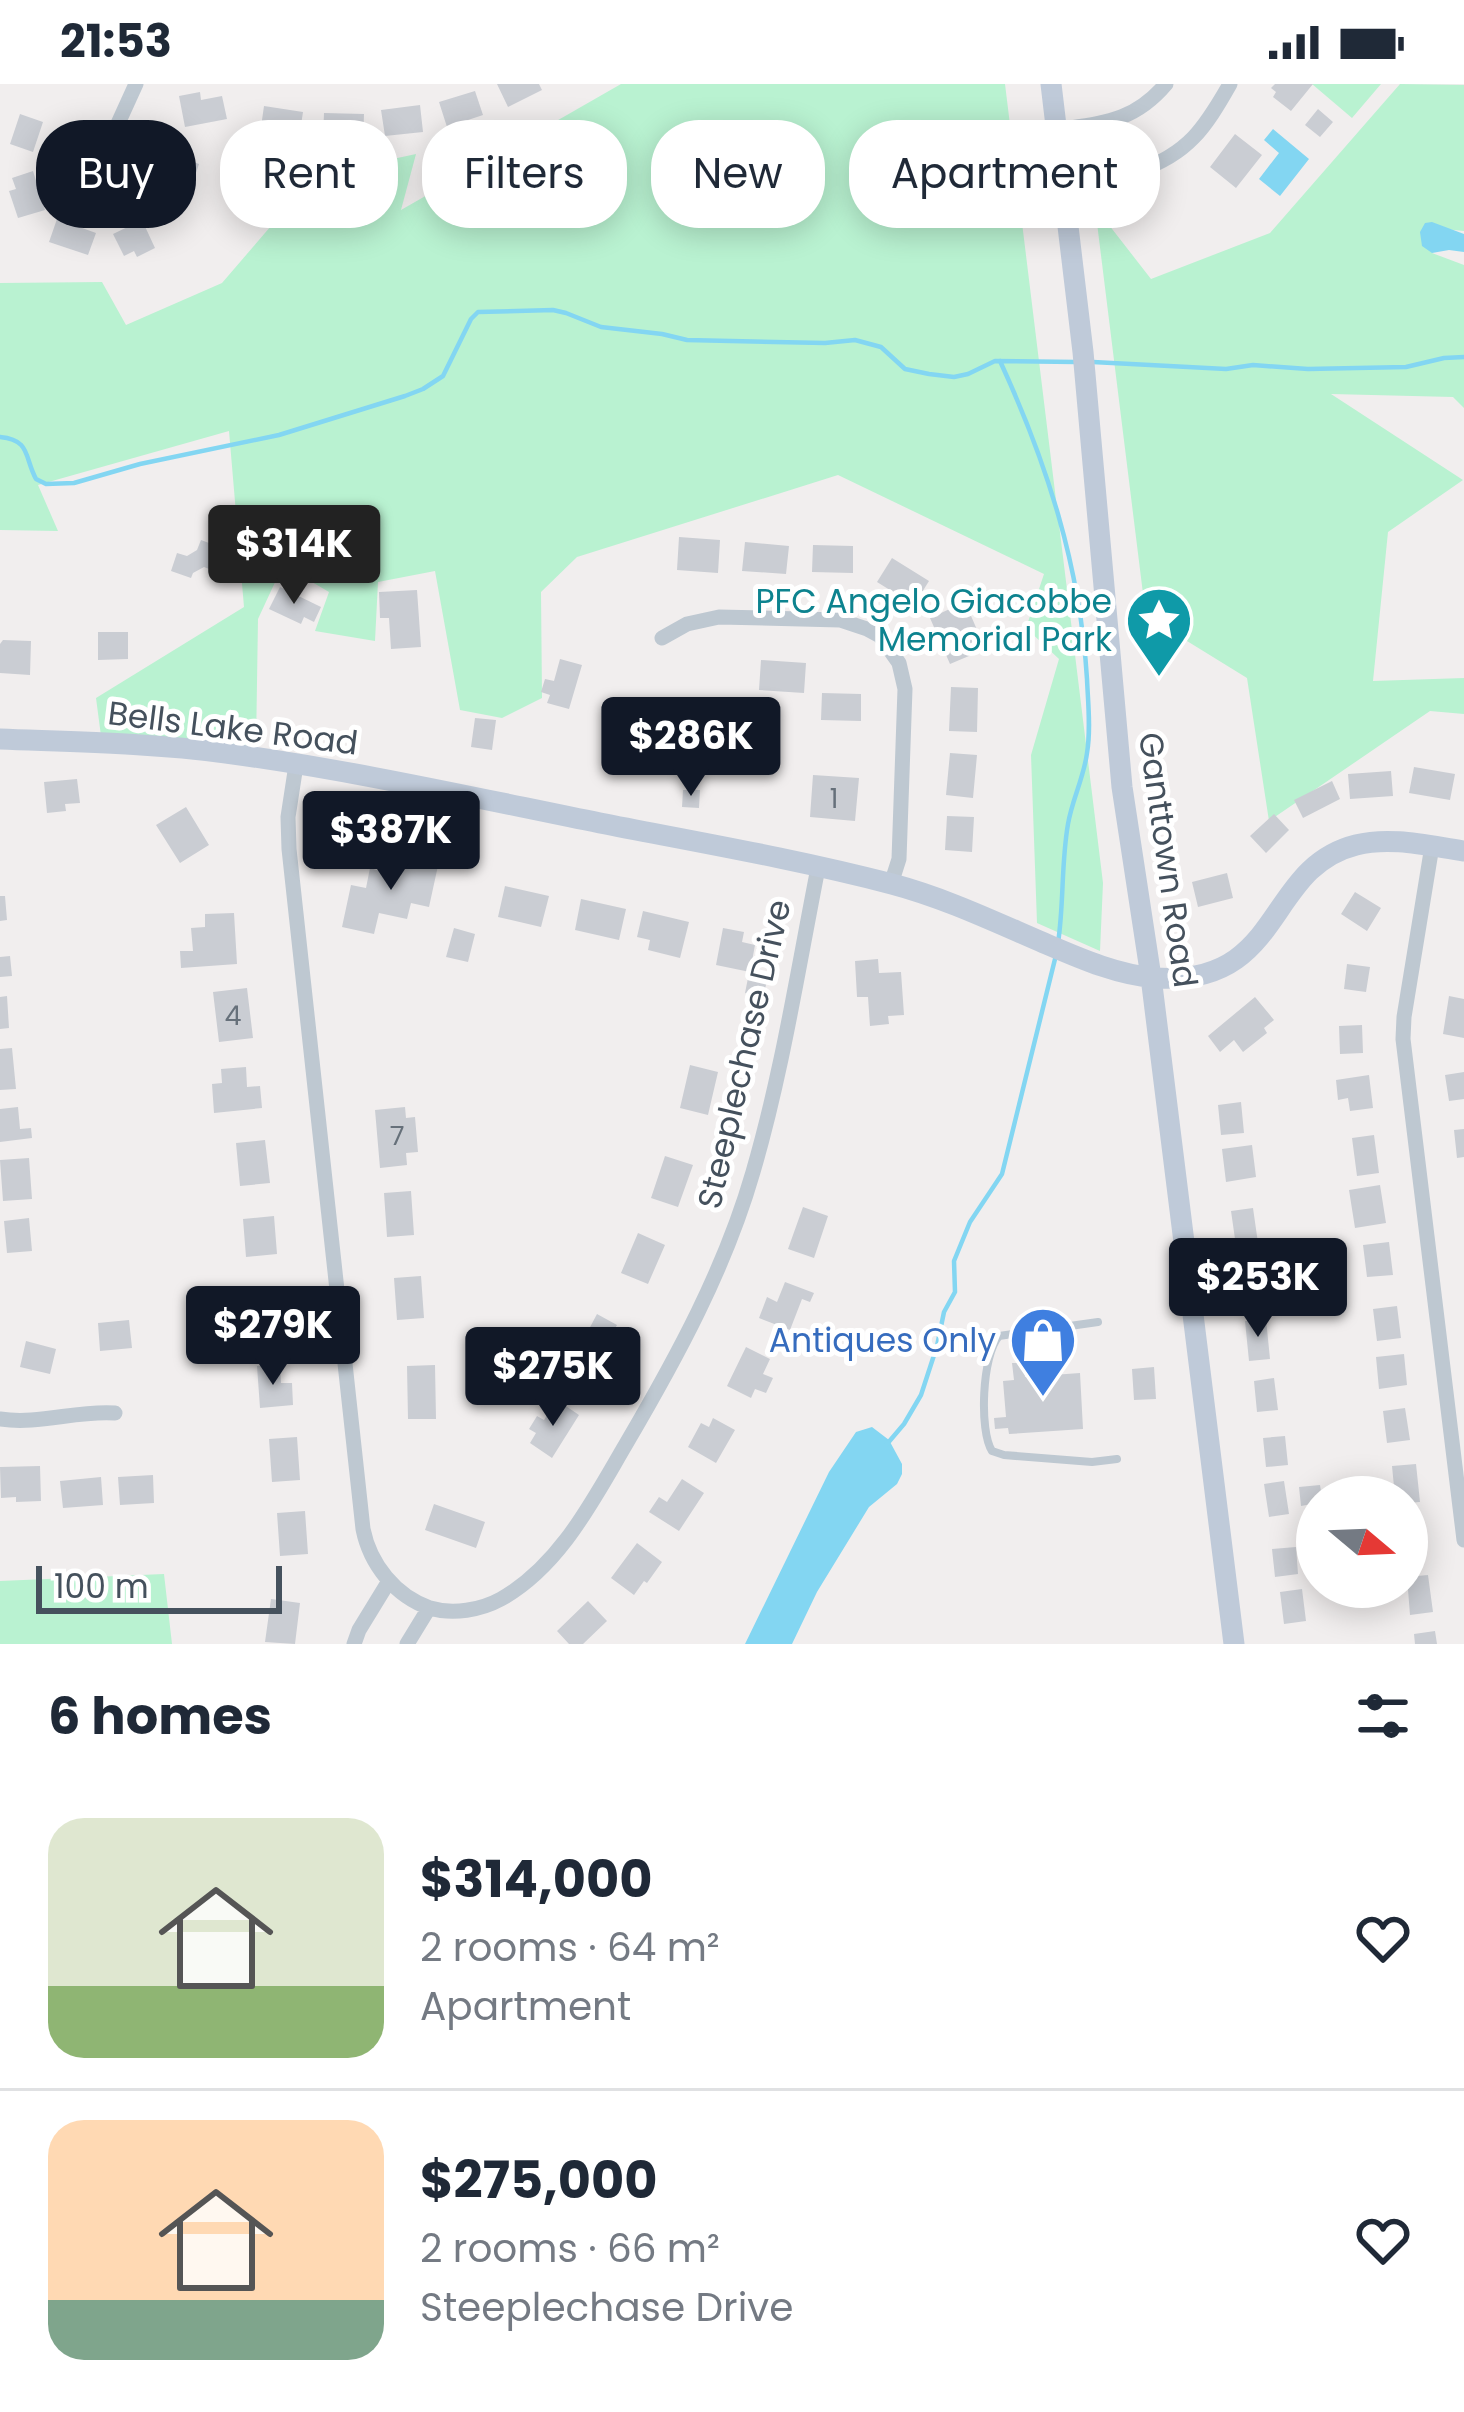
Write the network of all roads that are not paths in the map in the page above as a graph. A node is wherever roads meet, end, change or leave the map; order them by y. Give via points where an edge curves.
1 (136, 84) edge
2 (1051, 84) edge
3 (1166, 84) edge
4 (1230, 84) edge
5 (120, 120) edge
6 (1056, 120) edge
7 (1108, 120) edge
8 (1160, 164) edge
9 (1068, 228) edge
10 (662, 638) dead end
11 (0, 739) edge
12 (296, 765) junction
13 (1432, 846) junction
14 (1464, 851) edge
15 (818, 868) junction
16 (891, 884) junction
17 (1150, 977) junction
18 (1097, 1322) dead end
19 (116, 1413) dead end
20 (1, 1419) edge
21 (1117, 1459) dead end
22 (1464, 1540) edge
23 (389, 1581) junction
24 (429, 1607) junction
25 (354, 1644) edge
26 (407, 1644) edge
27 (1234, 1644) edge

1 - 5 street
2 - 6 street, Ganttown Road
3 - 7 street via 1149,104
4 - 8 street via 1200,133
9 - 17 street, Ganttown Road via 1122,787
10 - 16 street via 719,616 826,618 880,637 905,688 899,859
11 - 12 street, Bells Lake Road via 187,749
12 - 15 street, Bells Lake Road
12 - 23 street via 289,849 362,1528
13 - 14 street, Bells Lake Road
13 - 17 street, Bells Lake Road via 1352,845 1299,884 1233,963 1213,973
13 - 22 street via 1403,1039
15 - 16 street, Bells Lake Road
15 - 24 street, Steeplechase Drive via 753,1172 673,1364 584,1514 539,1569 489,1605
16 - 17 street, Bells Lake Road
17 - 27 street, Ganttown Road
18 - 21 lane via 999,1336 990,1351 985,1436 1004,1455
19 - 20 street
23 - 24 street
23 - 25 street
24 - 26 street

